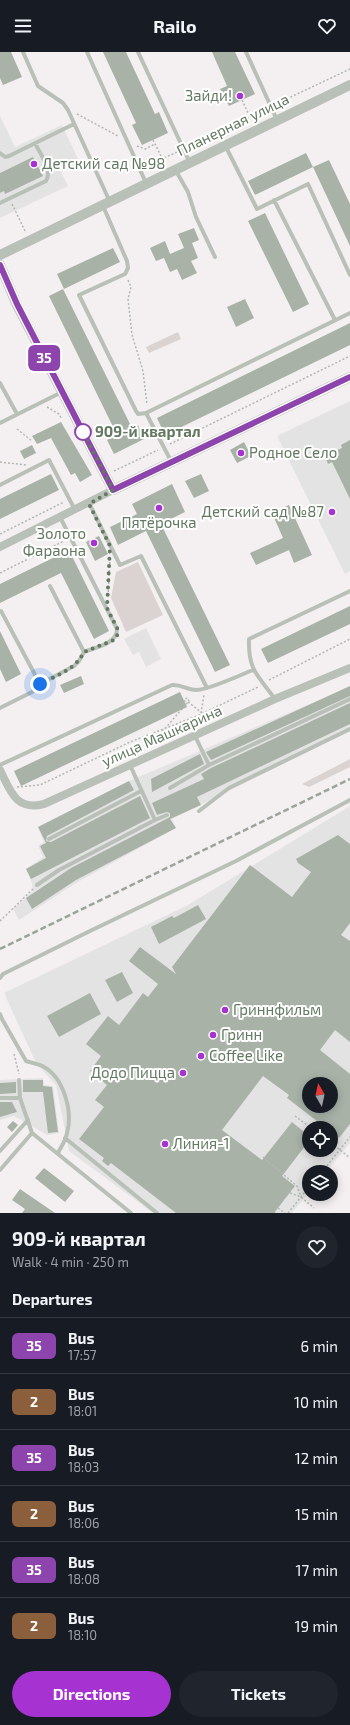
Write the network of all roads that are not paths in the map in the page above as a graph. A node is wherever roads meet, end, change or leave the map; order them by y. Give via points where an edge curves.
1 (23, 52) edge
2 (87, 52) edge
3 (138, 52) edge
4 (246, 52) edge
5 (350, 85) edge
6 (277, 120) junction
7 (74, 124) junction
8 (34, 143) junction
9 (225, 146) junction
10 (0, 153) edge
11 (190, 164) junction
12 (175, 171) junction
13 (147, 184) junction
14 (274, 200) junction
15 (0, 203) edge
16 (106, 204) junction
17 (0, 254) edge
18 (215, 257) dead end
19 (0, 265) edge
20 (350, 275) edge
21 (350, 313) edge
22 (335, 320) junction
23 (350, 377) edge
24 (0, 382) edge
25 (62, 392) junction
26 (146, 413) junction
27 (17, 414) junction
28 (0, 423) edge
29 (171, 462) junction
30 (0, 485) edge
31 (113, 490) junction
32 (89, 504) junction
33 (75, 510) junction
34 (60, 517) junction
35 (0, 547) edge
36 (50, 586) dead end
37 (350, 591) edge
38 (1, 611) edge
39 (84, 652) junction
40 (350, 668) edge
41 (253, 670) junction
42 (40, 684) junction
43 (207, 688) junction
44 (275, 699) junction
45 (350, 699) edge
46 (0, 708) edge
47 (350, 729) edge
48 (197, 735) junction
49 (0, 765) edge
50 (130, 765) junction
51 (209, 765) junction
52 (0, 770) edge
53 (170, 788) dead end
54 (141, 791) junction
55 (350, 800) edge
56 (198, 811) dead end
57 (167, 815) dead end
58 (155, 820) junction
59 (49, 839) dead end
60 (37, 885) road end
61 (0, 978) edge
62 (0, 1014) edge
63 (19, 1080) road end
64 (0, 1098) edge
65 (20, 1098) junction
66 (28, 1120) junction
67 (32, 1133) junction
68 (65, 1138) junction
69 (0, 1151) edge
70 (58, 1153) junction
71 (0, 1170) edge
72 (131, 1213) edge
73 (156, 1213) edge

1 - 7 lane via 38,86 63,103
2 - 13 lane
3 - 11 lane
4 - 6 lane
5 - 6 street, Планерная улица
6 - 9 street, Планерная улица
7 - 8 lane
7 - 16 lane
8 - 10 lane via 9,156 5,157
8 - 15 lane via 49,177 46,181
9 - 11 street, Планерная улица
9 - 14 lane via 257,209
11 - 12 street, Планерная улица
12 - 13 street, Планерная улица
12 - 18 lane via 188,192 196,217
13 - 16 street, Планерная улица
14 - 20 lane via 308,184
14 - 22 lane
16 - 17 street, Планерная улица
16 - 26 lane via 128,268 125,274 79,295 136,411 138,414
19 - 25 street
21 - 22 lane
22 - 26 lane
23 - 29 street
24 - 27 lane
25 - 27 lane
25 - 31 street
26 - 29 lane
27 - 28 lane
29 - 31 street
30 - 33 lane via 49,460
31 - 32 street
32 - 33 street
32 - 43 lane via 120,565 141,556
33 - 34 street
34 - 35 street
34 - 39 lane via 118,630 114,640
36 - 39 lane
37 - 41 lane via 249,639
38 - 42 lane
39 - 42 lane via 74,666
40 - 44 street, улица Машкарина
41 - 43 lane
41 - 44 lane
42 - 46 lane via 32,692
43 - 49 lane via 197,690 178,684 172,685
44 - 48 street, улица Машкарина
45 - 51 lane
47 - 56 lane via 229,788
48 - 50 street, улица Машкарина
48 - 51 lane
50 - 52 street, улица Машкарина via 35,806 19,802
50 - 54 lane
51 - 53 lane
54 - 58 lane
54 - 59 lane
55 - 61 lane via 236,861 90,930 3,974
57 - 58 lane
58 - 60 lane via 59,870
62 - 68 lane via 26,1061 45,1067 65,1091 68,1103 68,1134
63 - 65 lane
64 - 65 lane
65 - 66 lane
66 - 67 lane
66 - 69 lane
67 - 70 lane
67 - 71 lane
68 - 70 lane
68 - 73 lane
70 - 72 lane

